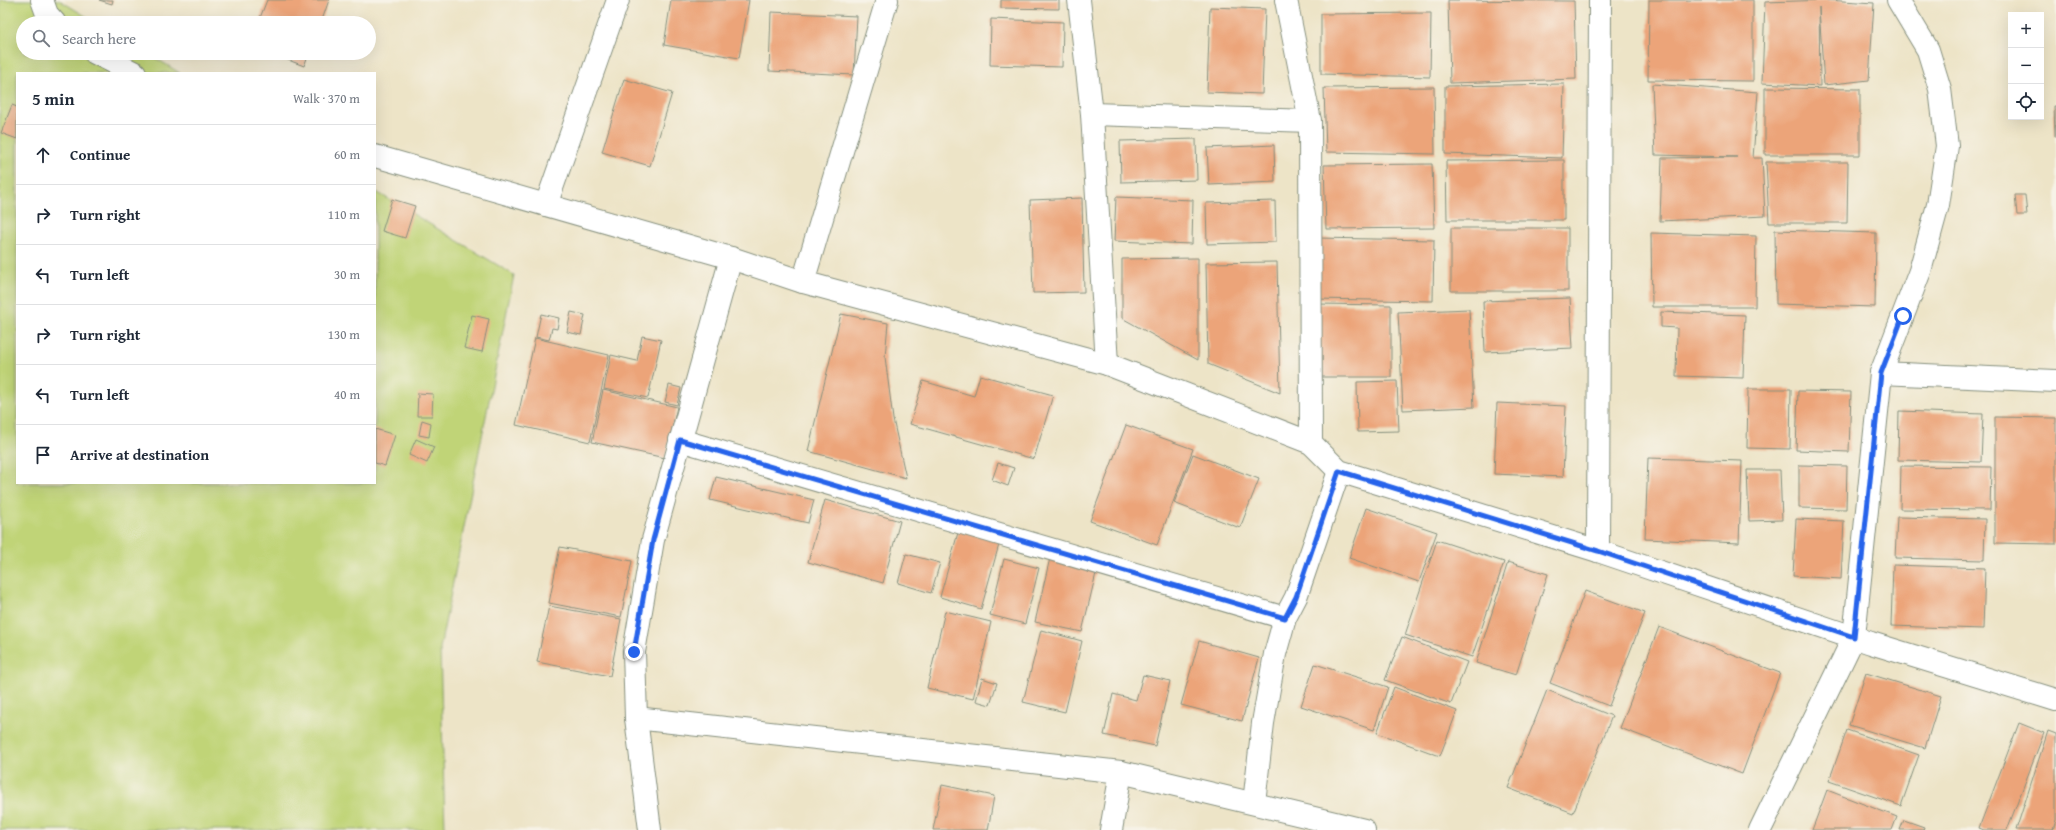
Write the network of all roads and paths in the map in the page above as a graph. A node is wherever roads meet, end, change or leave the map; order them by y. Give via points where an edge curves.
1 (42, 0) edge
2 (618, 0) edge
3 (887, 0) edge
4 (1079, 0) edge
5 (1286, 0) edge
6 (1600, 0) edge
7 (1898, 0) edge
8 (49, 16) edge
9 (109, 60) edge
10 (133, 72) edge
11 (1092, 114) junction
12 (1310, 121) junction
13 (376, 156) edge
14 (546, 205) junction
15 (731, 258) junction
16 (803, 282) junction
17 (1107, 364) junction
18 (1881, 373) junction
19 (2056, 381) edge
20 (680, 440) junction
21 (1311, 443) junction
22 (1339, 471) junction
23 (1598, 551) junction
24 (1285, 618) junction
25 (1854, 637) junction
26 (2056, 700) edge
27 (636, 718) junction
28 (1121, 772) junction
29 (1254, 803) junction
30 (650, 830) edge
31 (1111, 830) edge
32 (1364, 830) edge
33 (1760, 830) edge

1 - 8 street
2 - 14 street
3 - 16 street
4 - 11 street
5 - 12 street
6 - 23 street
7 - 18 street via 1928,50 1940,89 1947,146 1938,205 1920,271
9 - 10 street
11 - 12 street
11 - 17 street
12 - 21 street
13 - 14 street
14 - 15 street
15 - 16 street
15 - 20 street
16 - 17 street
17 - 21 street
18 - 19 street
18 - 25 street
20 - 24 street
20 - 27 street via 653,540 634,652
21 - 22 street
22 - 23 street
22 - 24 street via 1296,597
23 - 25 street
24 - 29 street via 1275,654
25 - 26 street
25 - 33 street
27 - 28 street
27 - 30 street
28 - 29 street
28 - 31 street
29 - 32 street

